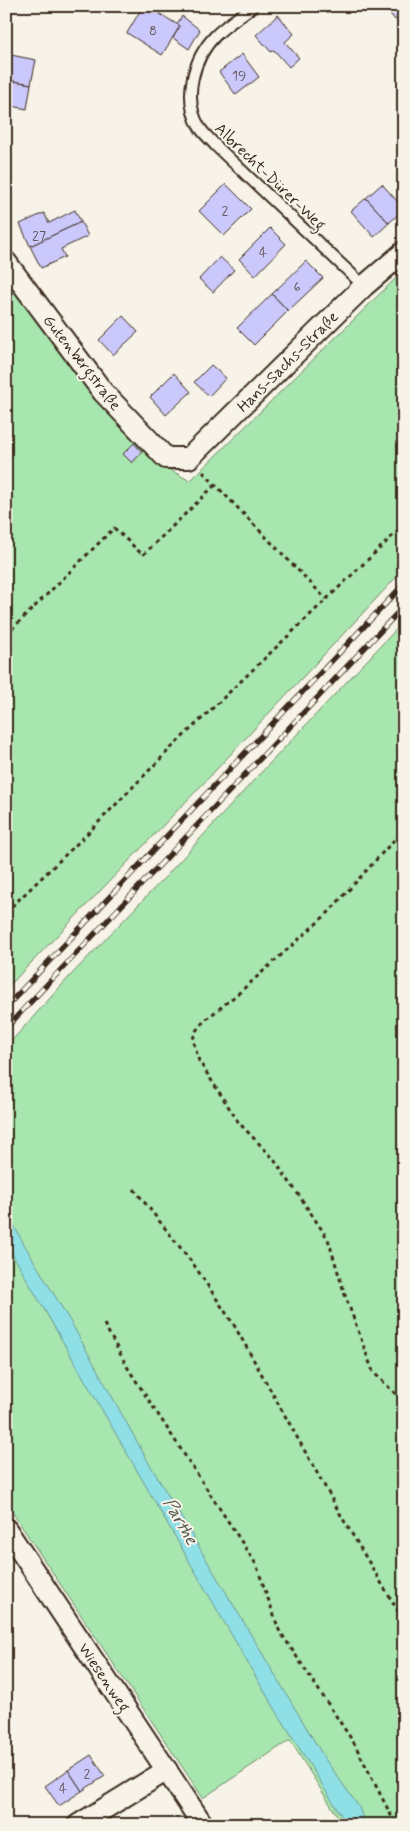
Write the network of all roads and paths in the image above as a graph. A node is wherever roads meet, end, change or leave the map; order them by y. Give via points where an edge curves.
1 (253, 6) edge
2 (404, 252) edge
3 (6, 262) edge
4 (364, 286) junction
5 (189, 458) junction
6 (215, 484) junction
7 (404, 525) edge
8 (326, 599) junction
9 (6, 636) edge
10 (394, 840) dead end
11 (6, 912) edge
12 (134, 1188) dead end
13 (104, 1324) dead end
14 (404, 1402) edge
15 (6, 1529) edge
16 (404, 1621) edge
17 (167, 1770) junction
18 (78, 1825) edge
19 (203, 1825) edge
20 (396, 1825) edge

1 - 4 lane, Albrecht-Dürer-Weg via 216,35 194,69 191,91 193,110 200,128
2 - 4 street, Hans-Sachs-Straße
3 - 5 street, Gutenbergstraße via 103,392 166,458
4 - 5 street, Hans-Sachs-Straße
5 - 6 path
6 - 8 path
6 - 9 path via 143,556 114,528
7 - 8 path
8 - 11 path
10 - 14 path via 328,914 205,1020 193,1040 199,1061 239,1123 272,1157 328,1239 373,1372
12 - 16 path via 194,1265 234,1326 342,1519
13 - 20 path via 129,1370 256,1564 280,1630 354,1743
15 - 17 street, Wiesenweg
17 - 18 street
17 - 19 street, Wiesenweg

